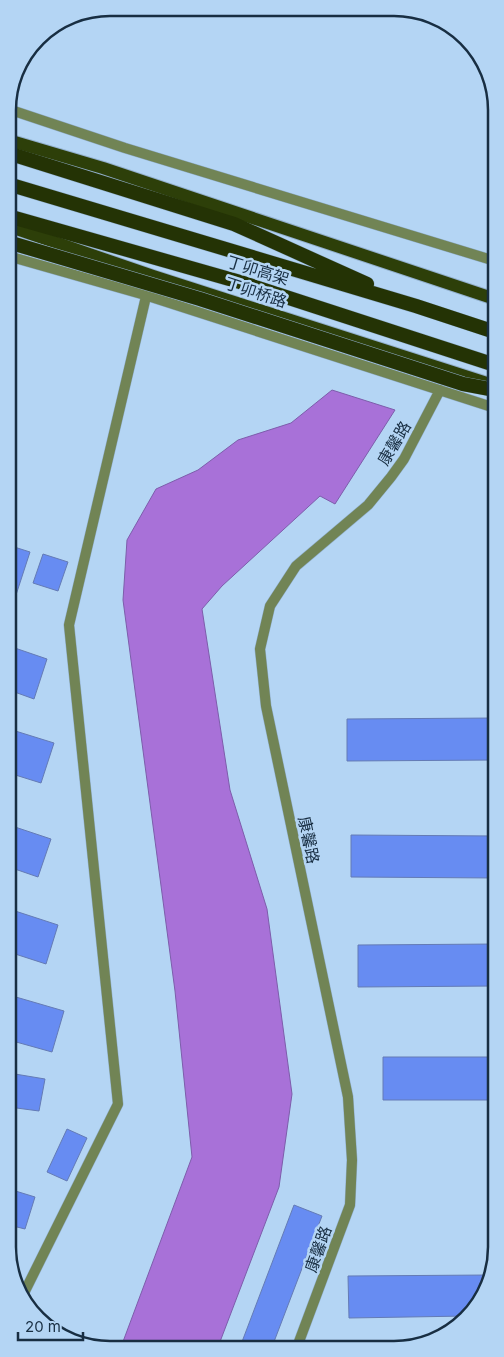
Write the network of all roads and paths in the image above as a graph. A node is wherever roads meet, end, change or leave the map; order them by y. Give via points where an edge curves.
1 (16, 112) edge
2 (16, 142) edge
3 (16, 156) edge
4 (16, 186) edge
5 (16, 218) edge
6 (16, 229) edge
7 (16, 244) edge
8 (16, 258) edge
9 (488, 259) edge
10 (153, 276) junction
11 (145, 295) junction
12 (488, 297) edge
13 (416, 306) junction
14 (488, 330) edge
15 (488, 363) edge
16 (488, 383) edge
17 (488, 389) edge
18 (440, 390) junction
19 (488, 406) edge
20 (26, 1289) edge
21 (300, 1341) edge

1 - 9 street
2 - 12 main road via 103,168
3 - 13 highway via 234,224
4 - 13 highway, 丁卯高架
5 - 15 highway, 丁卯高架 via 240,282
6 - 10 main road, 丁卯桥路
7 - 17 highway, bridge via 200,299 463,384
8 - 11 street
10 - 11 street
10 - 16 main road, 丁卯桥路
11 - 18 street
11 - 20 street via 69,625 118,1104
13 - 14 highway, 丁卯高架
18 - 19 street
18 - 21 street, 康馨路 via 391,478 368,505 296,566 270,606 260,649 266,706 348,1097 350,1124 350,1205

